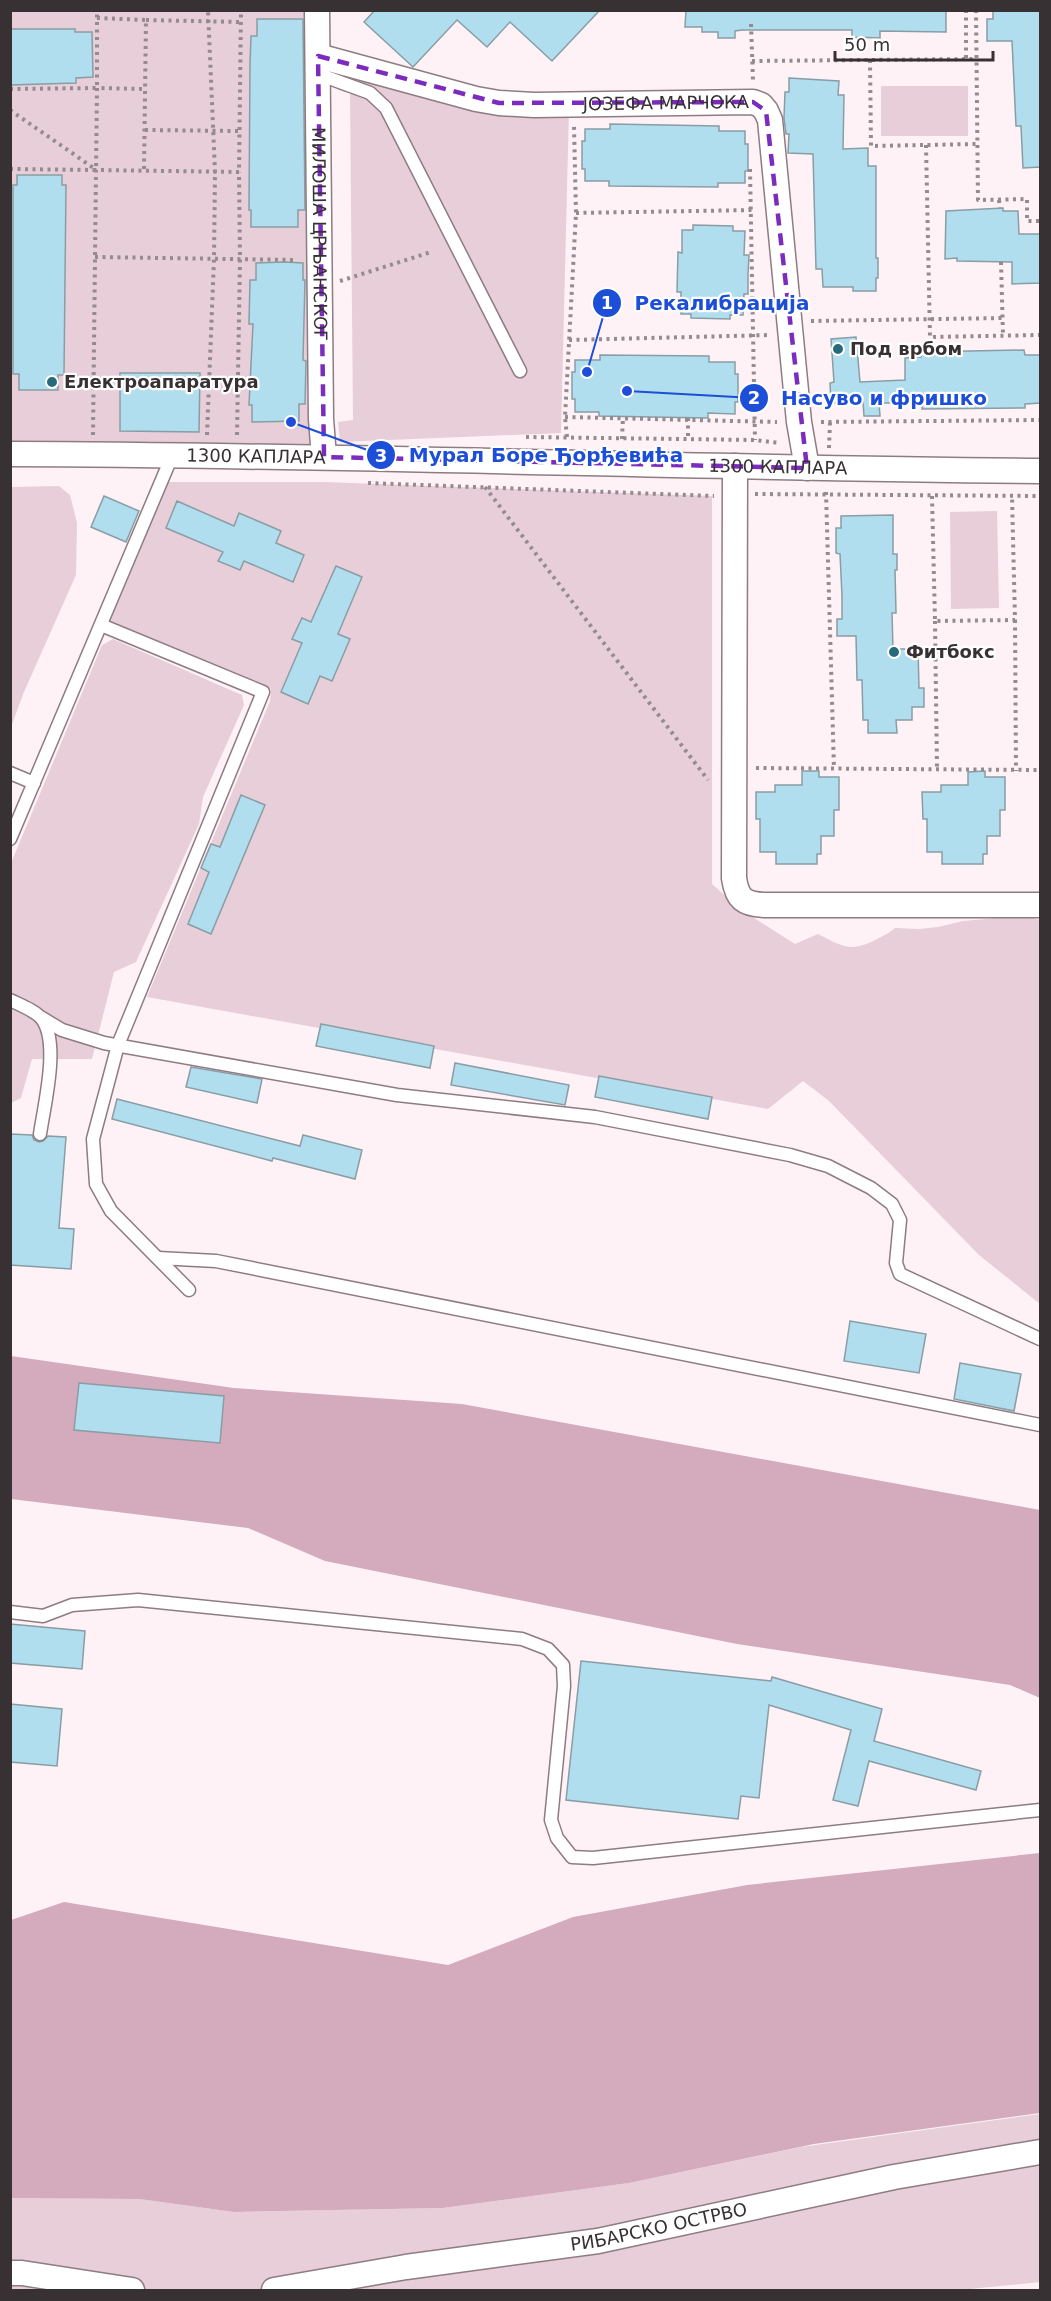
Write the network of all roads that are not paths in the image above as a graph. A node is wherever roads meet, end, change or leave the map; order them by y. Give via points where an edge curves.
1 (317, 10) edge
2 (318, 65) junction
3 (520, 371) dead end
4 (10, 454) edge
5 (172, 456) junction
6 (324, 457) junction
7 (735, 466) junction
8 (817, 468) junction
9 (1041, 471) edge
10 (101, 625) junction
11 (10, 773) edge
12 (34, 783) junction
13 (10, 839) edge
14 (1041, 904) edge
15 (10, 1000) edge
16 (42, 1018) junction
17 (118, 1045) junction
18 (40, 1134) dead end
19 (158, 1258) junction
20 (189, 1290) dead end
21 (1041, 1339) edge
22 (1041, 1425) edge
23 (10, 1612) edge
24 (1041, 1810) edge
25 (1041, 2152) edge
26 (10, 2273) edge
27 (132, 2290) edge
28 (274, 2290) edge

1 - 2 street, МИЛОША ЦРЊАНСКОГ
2 - 3 lane via 370,93 386,108
2 - 6 street, МИЛОША ЦРЊАНСКОГ
2 - 8 street, ЈОЗЕФА МАРЧОКА via 499,103 753,102 766,111 770,120 782,328 800,422
4 - 5 street, 1300 КАПЛАРА
5 - 6 street, 1300 КАПЛАРА
5 - 10 lane
6 - 7 street, 1300 КАПЛАРА
7 - 8 street, 1300 КАПЛАРА
7 - 14 street via 736,893 752,905
8 - 9 street, 1300 КАПЛАРА
10 - 12 lane
10 - 17 lane via 263,692
11 - 12 lane
12 - 13 lane
15 - 16 lane
16 - 17 lane via 62,1030
16 - 18 lane via 49,1034 50,1060
17 - 19 lane via 93,1139 96,1184 111,1211
17 - 21 lane via 397,1095 595,1117 828,1166 871,1188 892,1204 900,1220 896,1263 900,1274
19 - 20 lane
19 - 22 lane via 216,1261
23 - 24 lane via 43,1616 72,1605 138,1600 522,1639 548,1649 563,1665 564,1686 551,1820 557,1839 573,1857
25 - 28 street, РИБАРСКО ОСТРВО via 894,2177 598,2241 406,2267
26 - 27 street

